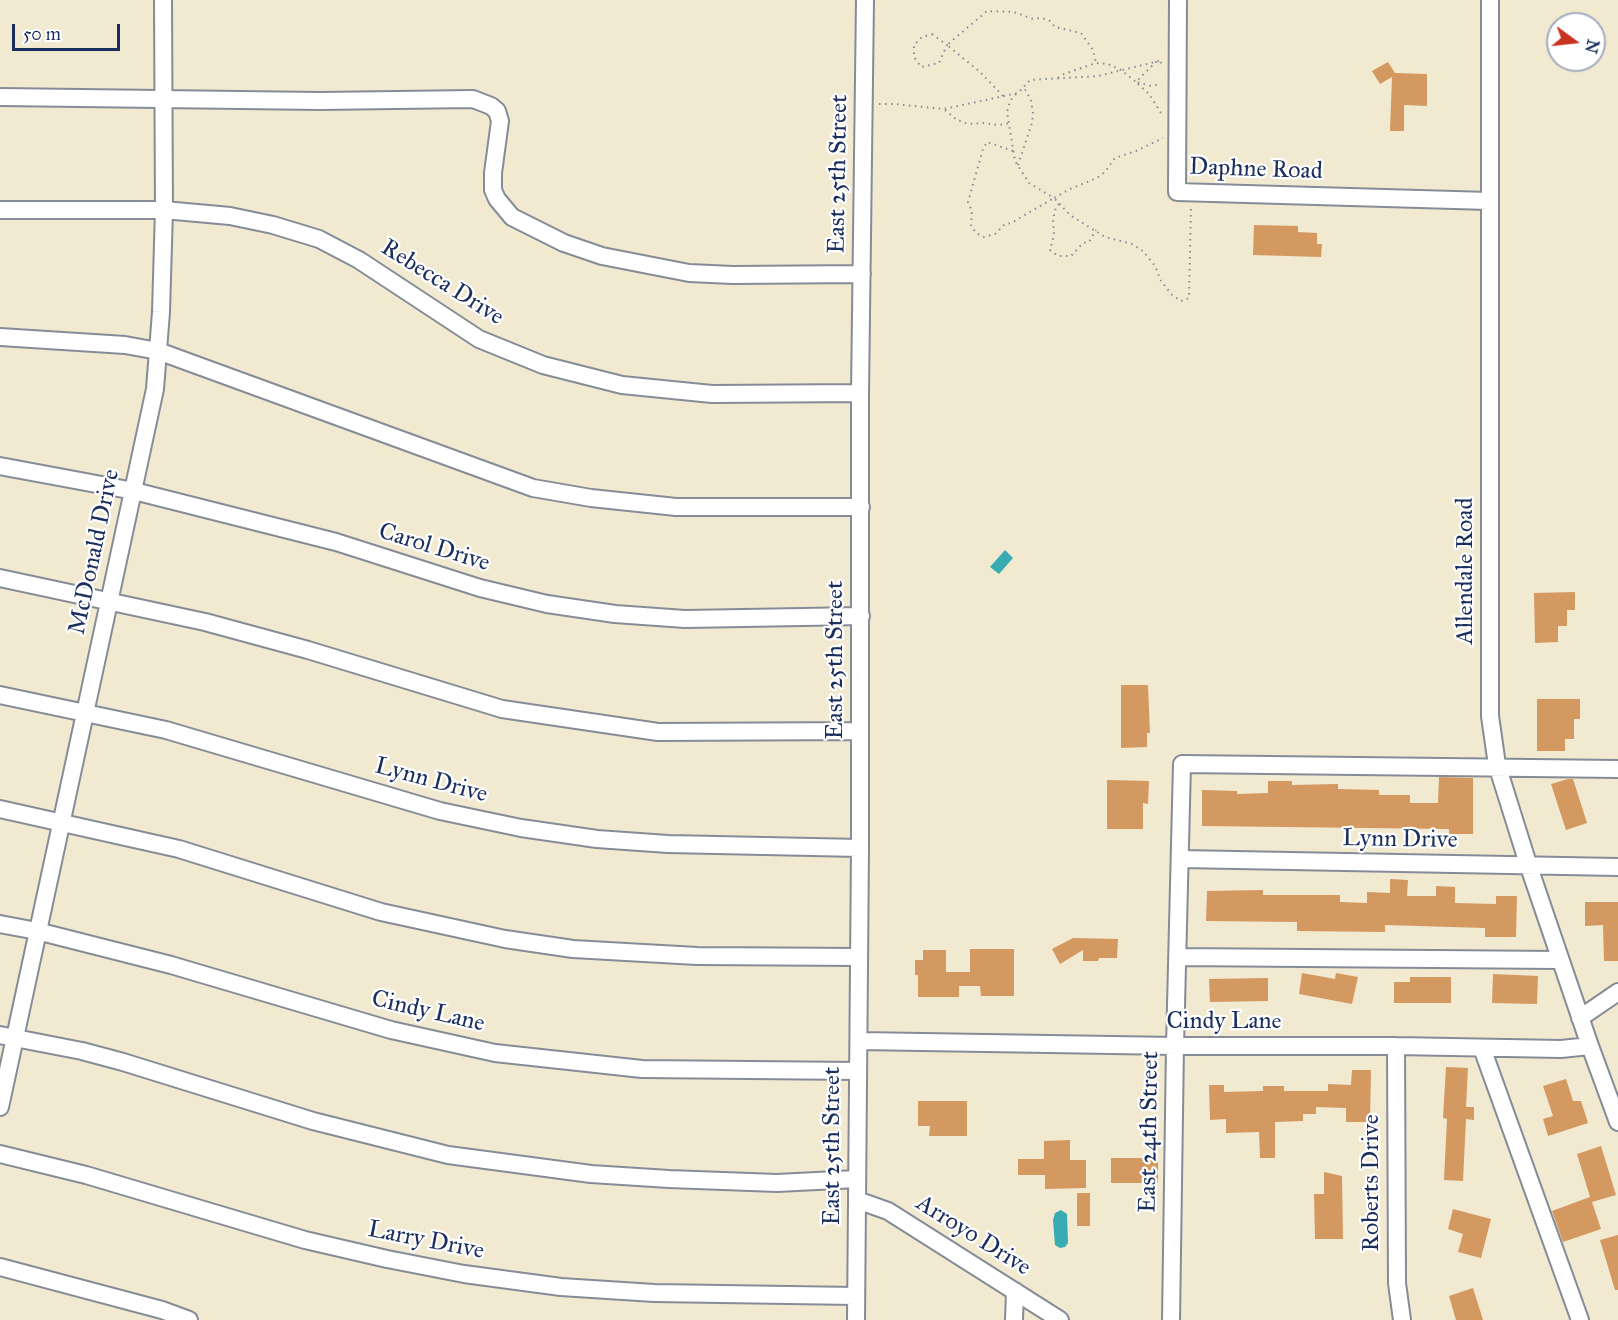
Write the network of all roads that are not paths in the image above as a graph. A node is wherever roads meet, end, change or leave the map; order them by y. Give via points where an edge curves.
1 (163, 0) edge
2 (865, 0) edge
3 (1178, 0) edge
4 (1490, 0) edge
5 (0, 98) edge
6 (163, 99) junction
7 (1489, 201) junction
8 (0, 210) edge
9 (164, 210) junction
10 (862, 274) junction
11 (0, 337) edge
12 (158, 351) junction
13 (860, 393) junction
14 (0, 466) edge
15 (134, 491) junction
16 (861, 507) junction
17 (0, 578) edge
18 (109, 601) junction
19 (861, 616) junction
20 (0, 695) edge
21 (84, 713) junction
22 (860, 731) junction
23 (1498, 767) junction
24 (1618, 768) edge
25 (0, 809) edge
26 (61, 823) junction
27 (860, 848) junction
28 (1181, 860) junction
29 (1529, 867) junction
30 (1618, 867) edge
31 (0, 924) edge
32 (38, 931) junction
33 (859, 957) junction
34 (1178, 957) junction
35 (1560, 960) junction
36 (1618, 992) edge
37 (1580, 1018) junction
38 (7, 1036) edge
39 (859, 1041) junction
40 (1175, 1046) junction
41 (1396, 1046) junction
42 (1590, 1046) junction
43 (1482, 1048) junction
44 (858, 1071) junction
45 (0, 1107) edge
46 (1618, 1122) edge
47 (0, 1154) edge
48 (857, 1179) junction
49 (857, 1200) junction
50 (0, 1267) edge
51 (1015, 1291) junction
52 (856, 1296) junction
53 (189, 1320) edge
54 (856, 1320) edge
55 (1014, 1320) edge
56 (1060, 1320) edge
57 (1172, 1320) edge
58 (1402, 1320) edge
59 (1580, 1320) edge

1 - 6 street, McDonald Drive
2 - 10 street, East 25th Street
3 - 7 street, Daphne Road via 1169,66 1177,129 1177,192
4 - 7 street, Allendale Road
5 - 6 street
6 - 9 street, McDonald Drive
6 - 10 street via 473,99 497,111 500,121 493,173 497,199 512,217 564,243 602,256 689,273
7 - 23 street, Allendale Road via 1490,716
8 - 9 street, Rebecca Drive
9 - 12 street, McDonald Drive
9 - 13 street, Rebecca Drive via 230,216 319,239 359,260 480,339 543,365 622,385 712,394
10 - 13 street, East 25th Street
11 - 12 street via 125,345
12 - 15 street, McDonald Drive via 155,389
12 - 16 street via 532,488 676,507
13 - 16 street, East 25th Street
14 - 15 street, Carol Drive
15 - 18 street, McDonald Drive
15 - 19 street, Carol Drive via 336,542 480,588 548,604 685,619
16 - 19 street, East 25th Street
17 - 18 street
18 - 21 street, McDonald Drive
18 - 22 street via 308,650 502,709 658,732
19 - 22 street, East 25th Street
20 - 21 street, Lynn Drive
21 - 26 street, McDonald Drive
21 - 27 street, Lynn Drive via 166,730 440,811 521,828 668,844
22 - 27 street, East 25th Street
23 - 24 street
23 - 28 street, East 24th Street via 1182,764
23 - 29 street, Allendale Road
25 - 26 street
26 - 32 street, McDonald Drive
26 - 33 street via 179,849 381,912 505,939 698,956
27 - 33 street, East 25th Street
28 - 29 street, Lynn Drive
28 - 34 street, East 24th Street
29 - 30 street, Lynn Drive
29 - 35 street, Allendale Road
31 - 32 street, Cindy Lane
32 - 38 street, McDonald Drive
32 - 44 street, Cindy Lane via 171,965 391,1030 495,1053 642,1069
33 - 39 street, East 25th Street
34 - 35 street
34 - 40 street, East 24th Street
35 - 37 street, Allendale Road
36 - 37 street
37 - 42 street, Allendale Road
38 - 45 street, McDonald Drive
38 - 48 street via 123,1062 313,1121 448,1155 591,1174 669,1179 777,1183
39 - 40 street, Cindy Lane
39 - 44 street, East 25th Street
40 - 41 street, Cindy Lane
40 - 57 street, East 24th Street
41 - 43 street, Cindy Lane
41 - 58 street, Roberts Drive via 1397,1283
42 - 43 street, Cindy Lane
42 - 46 street, Allendale Road
43 - 59 street
44 - 48 street, East 25th Street
47 - 52 street, Larry Drive via 86,1175 305,1240 464,1274 561,1287 654,1293
48 - 49 street, East 25th Street
49 - 51 street, Arroyo Drive via 888,1211
49 - 52 street, East 25th Street
50 - 53 street
51 - 55 street
51 - 56 street, Arroyo Drive
52 - 54 street, East 25th Street

